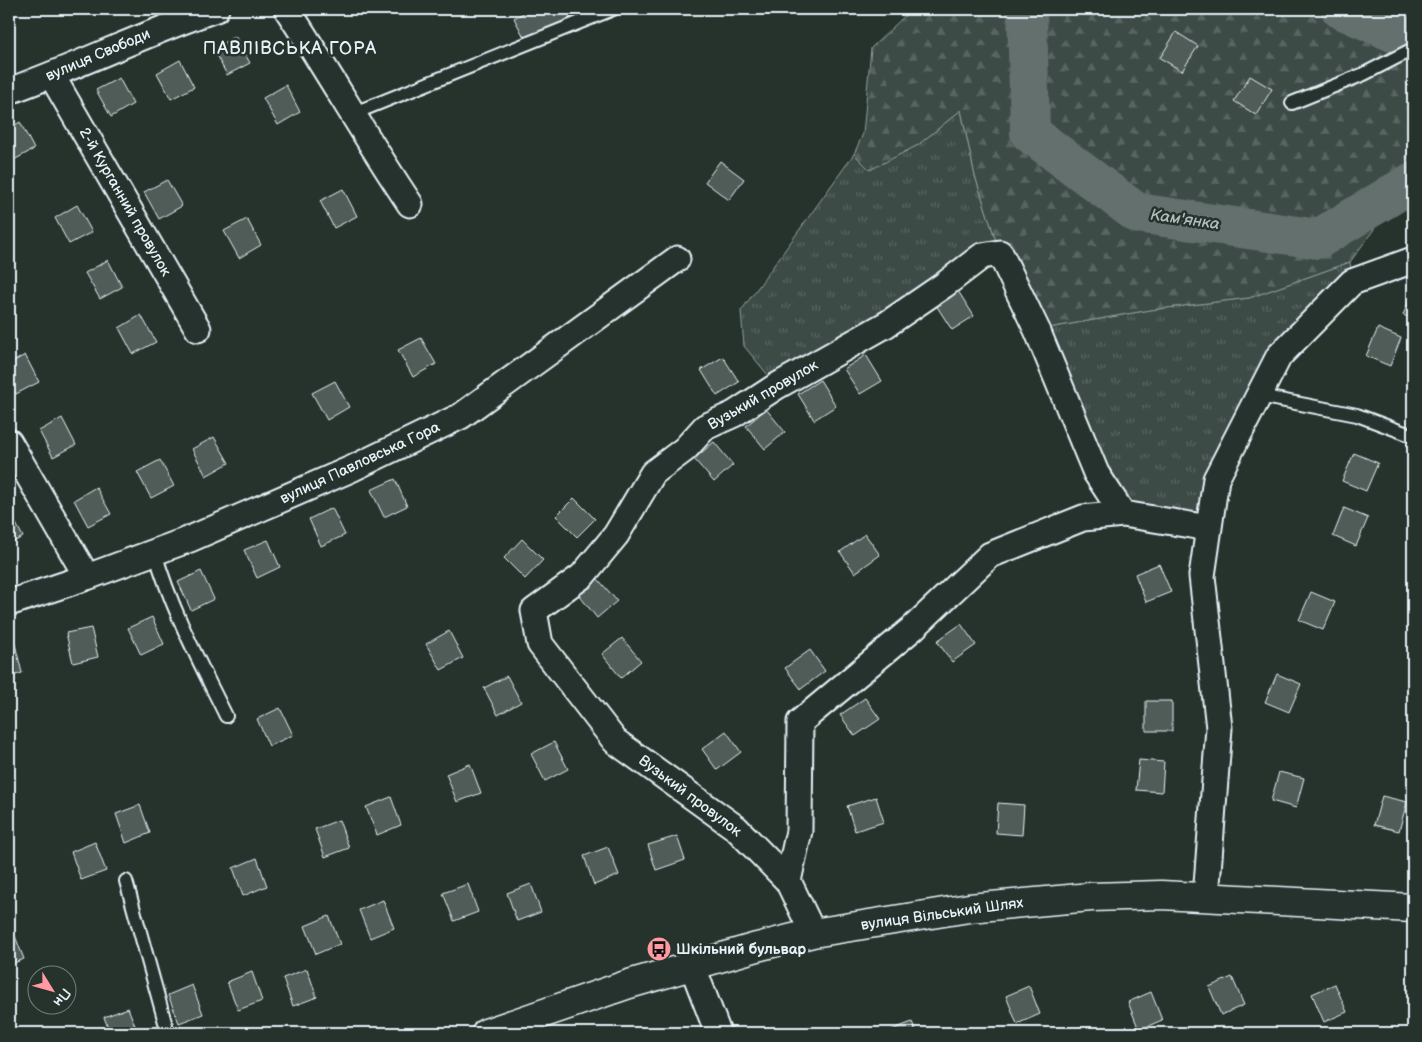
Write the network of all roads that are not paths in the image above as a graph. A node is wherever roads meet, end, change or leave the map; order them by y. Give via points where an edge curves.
1 (216, 9) edge
2 (287, 9) edge
3 (613, 9) edge
4 (1413, 49) edge
5 (52, 76) junction
6 (9, 91) edge
7 (1292, 103) dead end
8 (352, 114) junction
9 (410, 204) dead end
10 (677, 259) dead end
11 (1413, 260) edge
12 (198, 329) dead end
13 (1259, 396) junction
14 (1413, 436) edge
15 (9, 442) edge
16 (1123, 514) junction
17 (1209, 528) junction
18 (156, 552) junction
19 (87, 578) junction
20 (9, 603) edge
21 (226, 716) dead end
22 (126, 881) dead end
23 (788, 881) junction
24 (1206, 898) junction
25 (1413, 908) edge
26 (813, 933) junction
27 (692, 965) junction
28 (168, 1033) edge
29 (486, 1033) edge
30 (718, 1033) edge

1 - 5 street, вулиця Свободи via 161,28
2 - 8 street
3 - 8 lane
4 - 7 lane via 1364,74
5 - 6 street, вулиця Свободи
5 - 12 street, 2-й Курганний провулок
8 - 9 street
10 - 18 street, вулиця Павловська Гора via 461,416 351,469
11 - 13 street via 1352,282 1279,356
13 - 14 lane via 1357,415
13 - 17 street via 1216,479
15 - 19 street
16 - 17 street
16 - 23 street via 1083,518 990,555 913,628 800,722 799,831
16 - 23 street, Вузький провулок via 1096,473 1037,330 1000,253 982,256 887,324 734,414 705,427 685,449 653,473 616,535 582,576 534,611 540,644 614,740 736,828
17 - 24 street via 1202,576 1219,728
18 - 19 street, вулиця Павловська Гора
18 - 21 lane via 162,575 195,653
19 - 20 street, вулиця Павловська Гора
22 - 28 lane
23 - 26 street, Вузький провулок
24 - 25 street, вулиця Вільський Шлях
24 - 26 street, вулиця Вільський Шлях via 1160,895 1046,900 969,908
26 - 27 street, вулиця Вільський Шлях
27 - 29 street, вулиця Вільський Шлях
27 - 30 street

